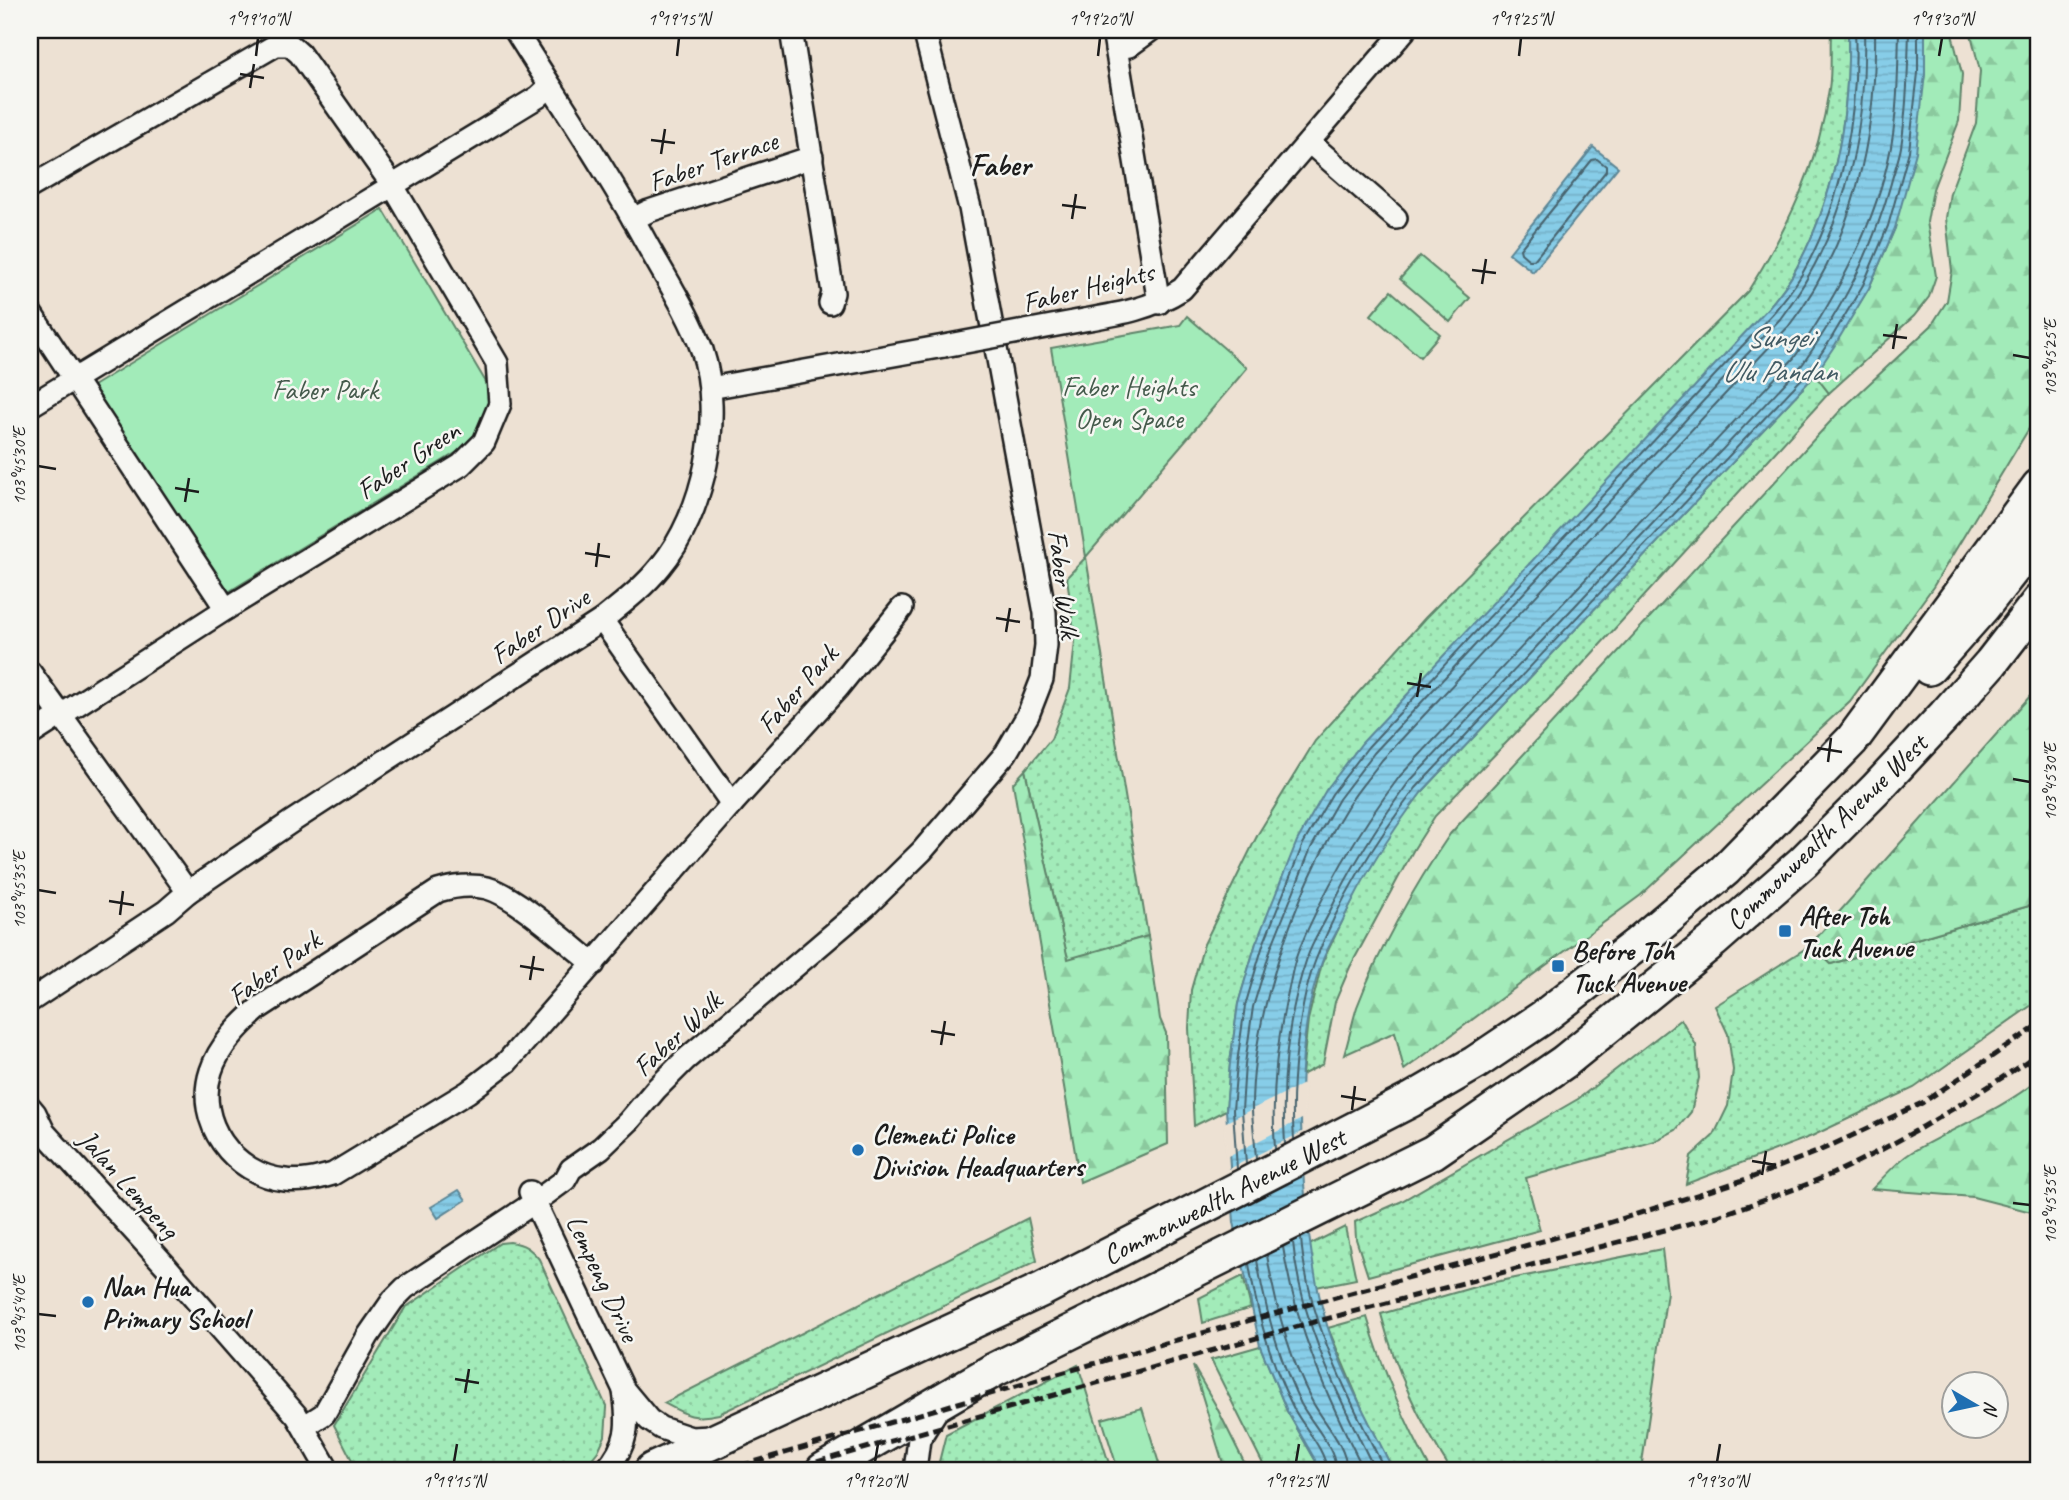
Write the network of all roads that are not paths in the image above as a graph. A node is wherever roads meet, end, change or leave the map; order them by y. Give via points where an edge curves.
1 (514, 30) edge
2 (791, 30) edge
3 (925, 30) edge
4 (1151, 30) edge
5 (1405, 30) edge
6 (1114, 39) edge
7 (550, 86) junction
8 (1309, 142) junction
9 (812, 157) junction
10 (393, 186) junction
11 (30, 187) edge
12 (1396, 218) dead end
13 (633, 219) junction
14 (830, 303) dead end
15 (1159, 303) junction
16 (30, 312) edge
17 (75, 378) junction
18 (710, 388) junction
19 (30, 406) edge
20 (2039, 486) edge
21 (2039, 536) edge
22 (902, 608) dead end
23 (226, 609) junction
24 (2033, 612) edge
25 (602, 620) junction
26 (30, 672) edge
27 (60, 716) junction
28 (30, 735) edge
29 (1852, 740) junction
30 (732, 804) junction
31 (188, 892) junction
32 (594, 964) junction
33 (30, 1001) edge
34 (30, 1107) edge
35 (37, 1128) edge
36 (532, 1196) junction
37 (624, 1390) junction
38 (943, 1399) junction
39 (301, 1421) junction
40 (734, 1432) junction
41 (328, 1470) edge
42 (606, 1470) edge
43 (652, 1470) edge
44 (823, 1470) edge
45 (915, 1470) edge

1 - 7 street, Faber Drive
2 - 9 street, Faber Terrace
3 - 36 street, Faber Walk via 970,208 1045,613 1042,679 1006,753 922,851 866,906 685,1060 601,1147 571,1169 565,1180
4 - 6 street via 1129,46
5 - 8 street, Faber Heights
6 - 15 street
7 - 10 street
7 - 13 street, Faber Drive
8 - 12 street
8 - 15 street, Faber Heights via 1202,268 1182,289
9 - 13 street, Faber Terrace
9 - 14 street, Faber Terrace via 834,293
10 - 11 street, Faber Green via 300,54 290,45 276,45
10 - 17 street
10 - 23 street, Faber Green via 497,363 500,404 484,442 461,465
13 - 18 street, Faber Drive via 689,321
15 - 18 street, Faber Heights, bridge
16 - 17 street
17 - 19 street
17 - 23 street
18 - 25 street, Faber Drive via 710,439 703,477 679,538 639,591
20 - 29 main road, Commonwealth Avenue West
21 - 29 main road via 1930,667
22 - 30 street, Faber Park via 837,689
23 - 27 street, Faber Green
24 - 38 main road, Commonwealth Avenue West via 1945,715 1803,862 1564,1062 1433,1152
25 - 30 street
25 - 31 street, Faber Drive
26 - 27 street
27 - 28 street, Faber Green
27 - 31 street
29 - 40 main road, Commonwealth Avenue West via 1725,870 1542,1018 1475,1063 1043,1289
30 - 32 street, Faber Park
31 - 33 street, Faber Drive
32 - 32 street, Faber Park via 507,1062 468,1092 333,1174 310,1181 268,1177 231,1154 218,1137 208,1100 211,1072 239,1026 259,1008 438,891 457,886 489,888
34 - 35 street, Jalan Lempeng
35 - 39 street, Jalan Lempeng
36 - 37 street, Lempeng Drive
36 - 39 street, Faber Walk via 393,1300 324,1414
37 - 40 street, Lempeng Drive via 661,1428 691,1438
37 - 42 street, Lempeng Drive via 625,1441
38 - 44 main road, Commonwealth Avenue West
38 - 45 street via 919,1438
39 - 41 street, Jalan Lempeng
40 - 43 main road, Commonwealth Avenue West

